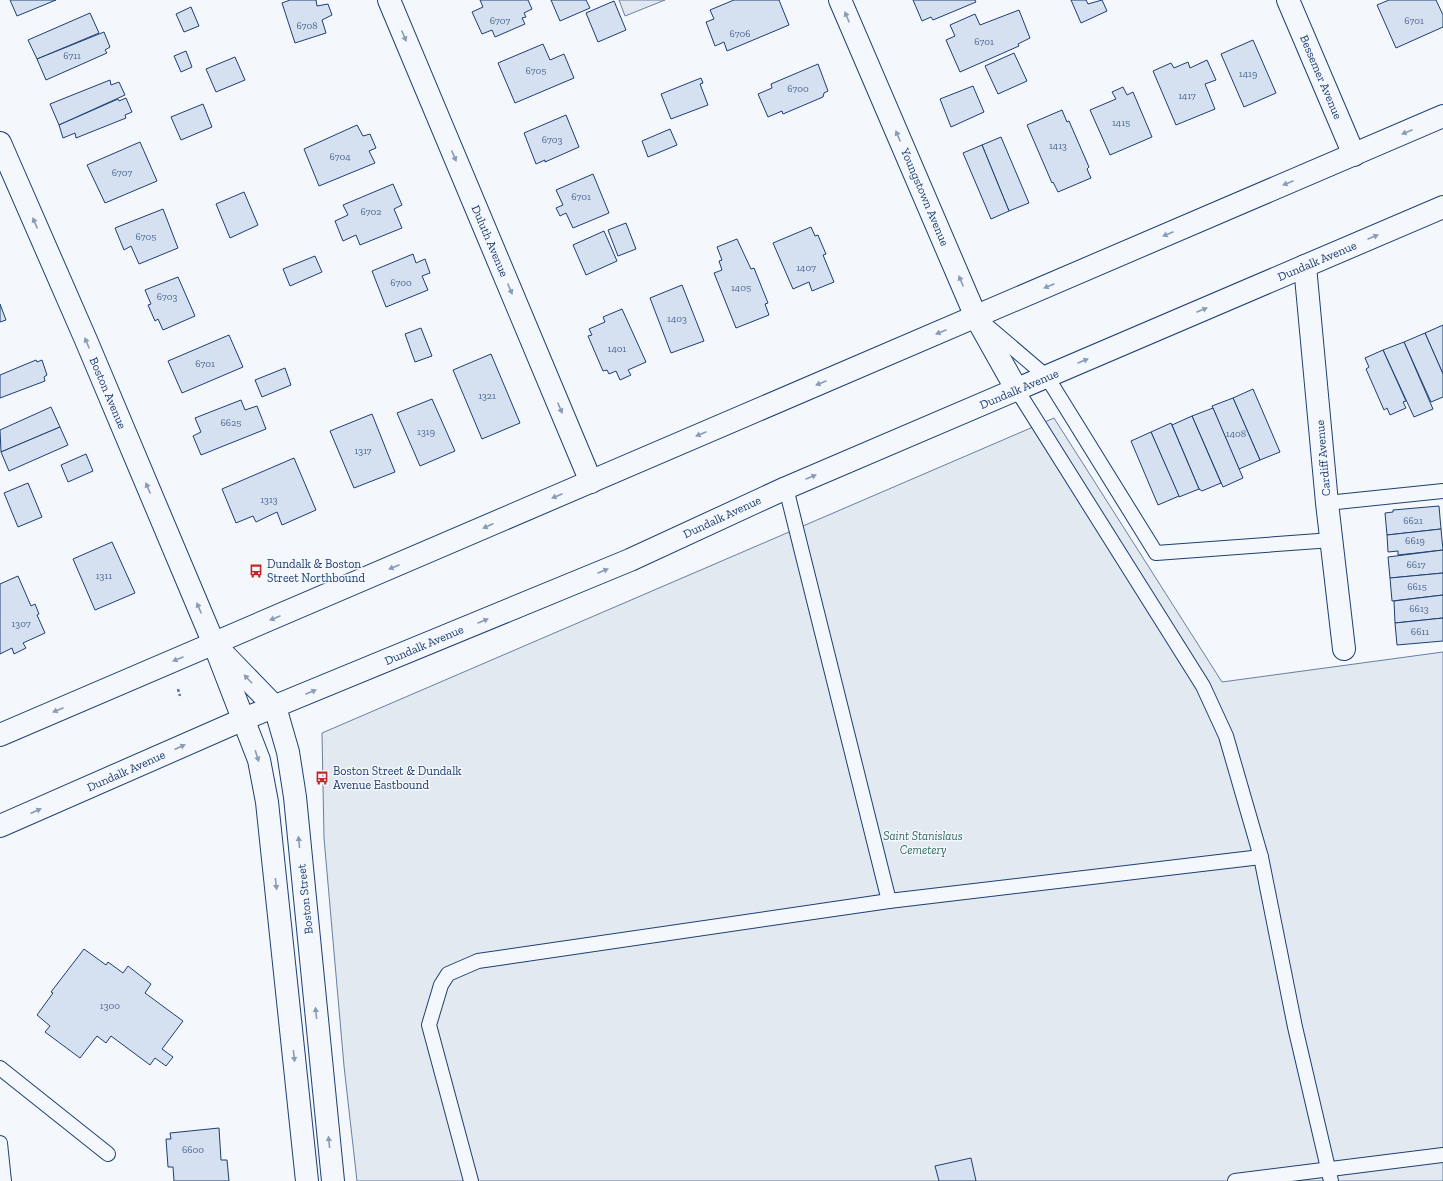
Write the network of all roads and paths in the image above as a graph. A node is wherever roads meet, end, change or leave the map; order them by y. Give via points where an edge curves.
1 (389, 0) edge
2 (840, 0) edge
3 (1288, 0) edge
4 (1443, 116) edge
5 (0, 143) edge
6 (1354, 155) junction
7 (1443, 207) edge
8 (1305, 266) junction
9 (976, 317) junction
10 (1047, 377) junction
11 (1016, 390) junction
12 (591, 482) junction
13 (786, 488) junction
14 (1443, 491) edge
15 (1327, 503) junction
16 (1332, 540) junction
17 (214, 644) junction
18 (1344, 649) dead end
19 (275, 707) junction
20 (244, 719) junction
21 (0, 735) edge
22 (0, 826) edge
23 (1261, 857) junction
24 (889, 900) junction
25 (0, 1068) edge
26 (0, 1143) edge
27 (108, 1154) dead end
28 (1443, 1155) edge
29 (1330, 1175) edge
30 (4, 1181) edge
31 (307, 1181) edge
32 (333, 1181) edge
33 (471, 1181) edge
34 (1235, 1181) edge

1 -> 12 main road, Duluth Avenue
9 -> 2 main road, Youngstown Avenue
3 - 6 main road, Bessemer Avenue
4 -> 6 main road
17 -> 5 main road, Boston Avenue
6 -> 9 main road
8 -> 7 main road, Dundalk Avenue
10 -> 8 main road, Dundalk Avenue
8 - 15 main road, Cardiff Avenue
9 - 10 lane
9 - 11 main road, Youngstown Avenue
9 -> 12 main road
10 - 11 main road, Dundalk Avenue
10 - 16 lane via 1156,553
13 -> 11 main road, Dundalk Avenue
11 - 23 lane via 1203,686 1226,736
12 -> 17 main road
19 -> 13 main road, Dundalk Avenue via 630,560
13 - 24 lane
14 - 15 lane
15 - 16 main road, Cardiff Avenue
16 - 18 main road, Cardiff Avenue
19 -> 17 main road, Boston Street
17 - 20 main road, Boston Avenue
17 -> 21 main road
19 - 20 main road, Dundalk Avenue
32 -> 19 main road, Boston Street via 295,797 288,752
22 -> 20 main road, Dundalk Avenue
20 -> 31 main road via 259,760 267,802
23 - 24 lane
23 - 29 lane via 1295,1027
24 - 33 lane via 478,961 448,974 441,986 429,1025
25 - 27 lane
26 - 30 lane
28 - 29 lane
29 - 34 lane

